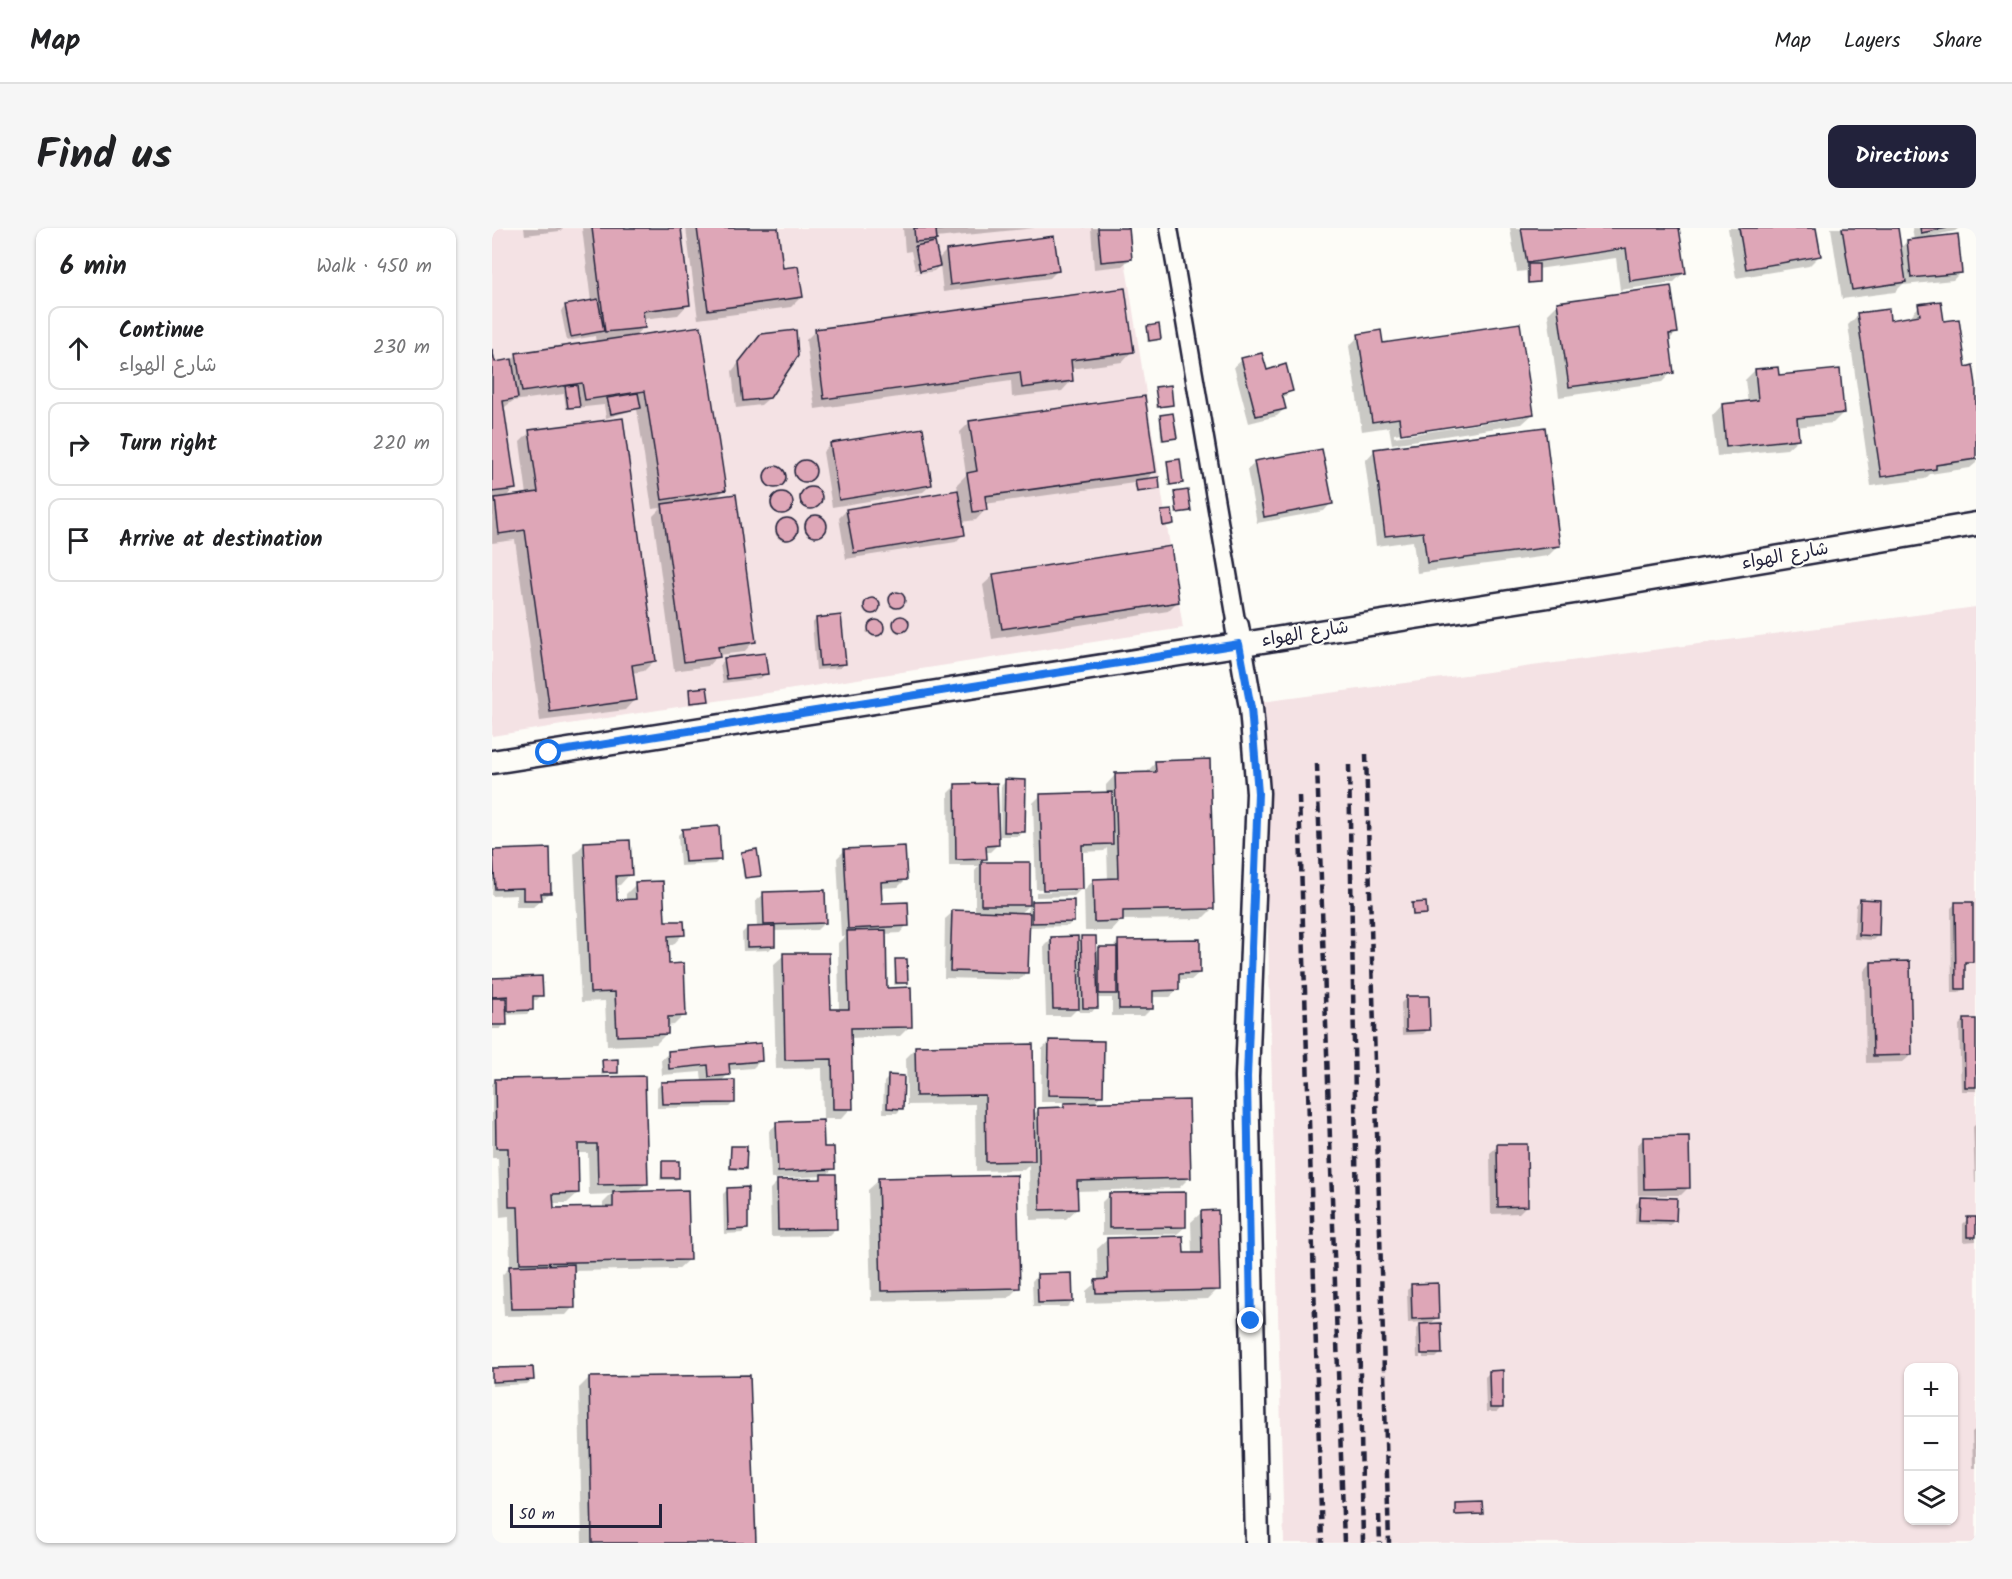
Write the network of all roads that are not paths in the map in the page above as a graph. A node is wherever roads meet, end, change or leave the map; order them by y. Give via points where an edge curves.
1 (1168, 228) edge
2 (1976, 524) edge
3 (1238, 635) junction
4 (492, 762) edge
5 (1257, 1543) edge

1 - 3 street
2 - 3 street, شارع الهواء via 1574,592
3 - 4 street, شارع الهواء
3 - 5 street via 1251,708 1258,793 1247,1077

